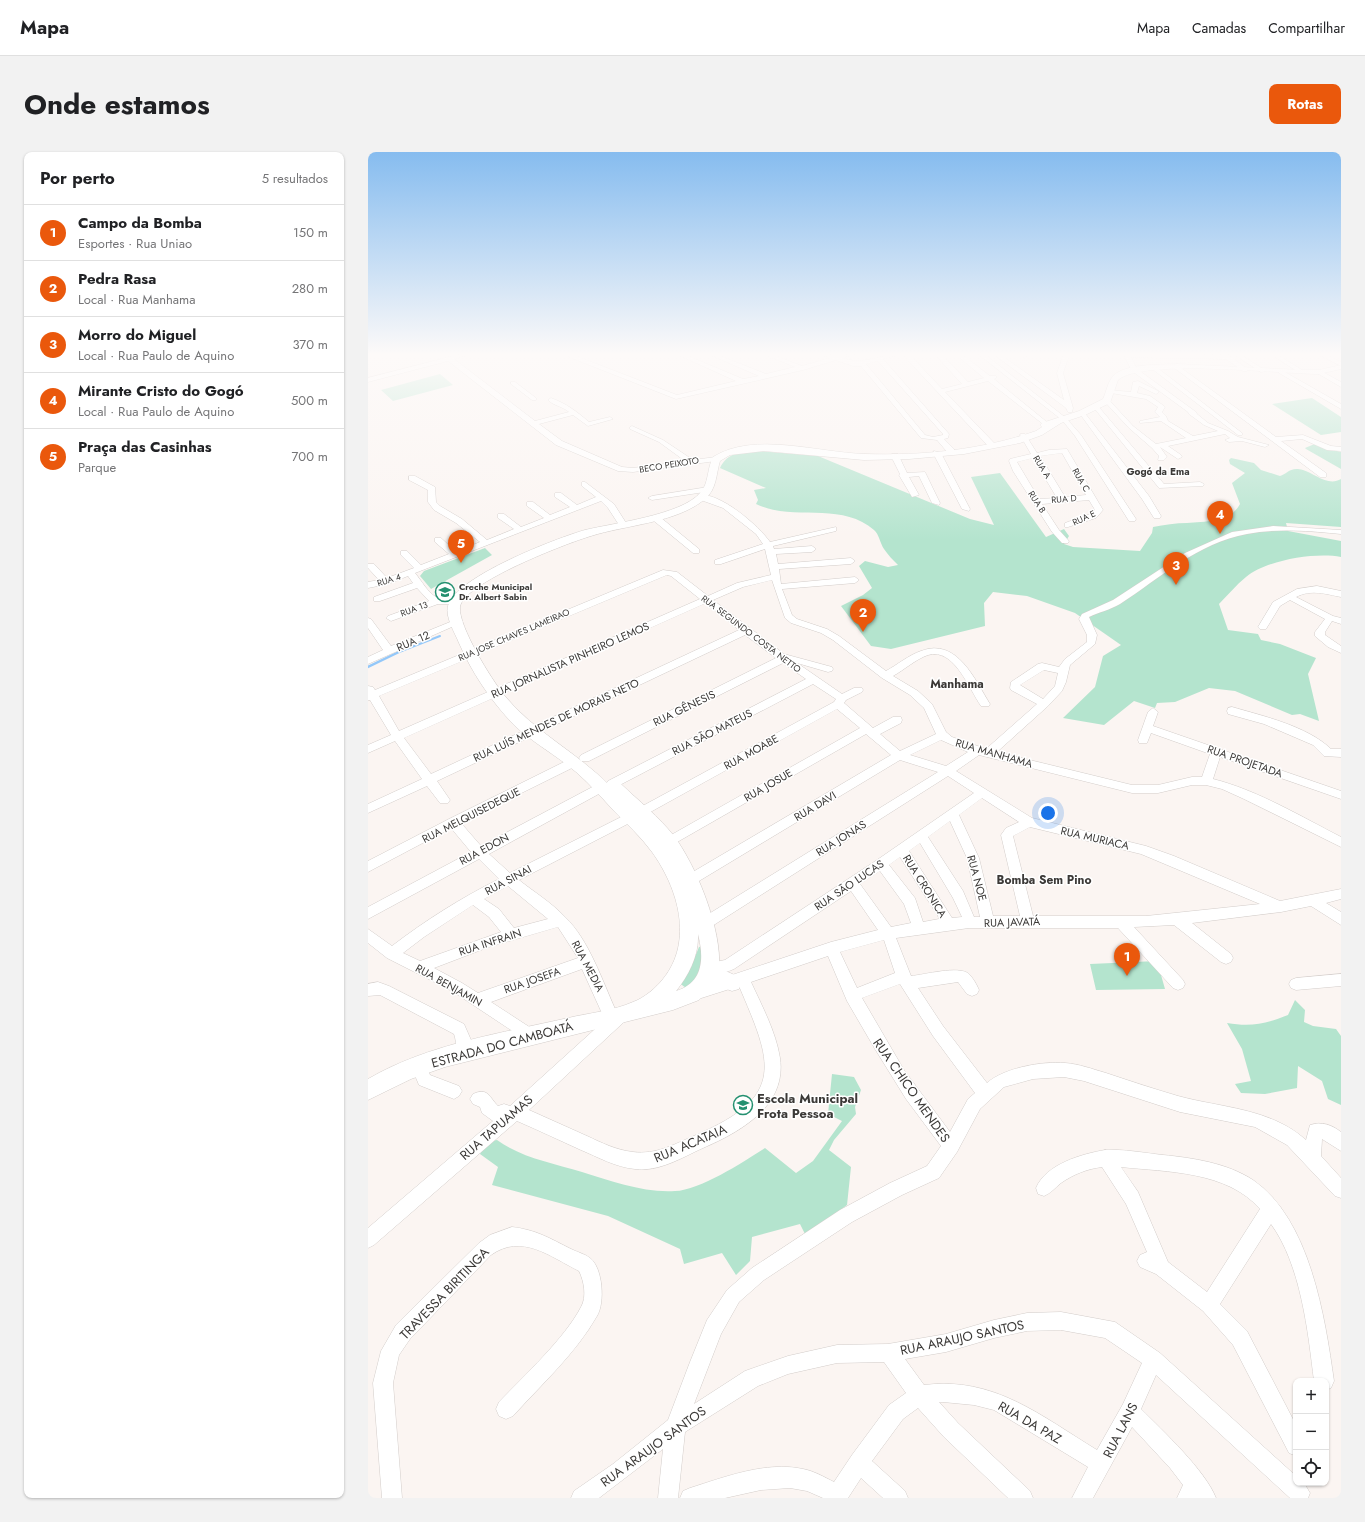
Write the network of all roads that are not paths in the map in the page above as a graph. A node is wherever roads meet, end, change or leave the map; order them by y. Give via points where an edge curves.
1 (525, 416) edge
2 (560, 416) edge
3 (578, 416) edge
4 (905, 416) edge
5 (931, 416) edge
6 (964, 416) edge
7 (1053, 416) edge
8 (1055, 416) edge
9 (1056, 416) edge
10 (1060, 416) edge
11 (1073, 416) edge
12 (1084, 416) edge
13 (1103, 416) edge
14 (1121, 416) edge
15 (1161, 416) edge
16 (1196, 416) edge
17 (1216, 416) edge
18 (1243, 416) edge
19 (610, 419) dead end
20 (1124, 419) junction
21 (1164, 419) junction
22 (1060, 420) junction
23 (535, 423) junction
24 (632, 428) dead end
25 (1231, 436) junction
26 (1024, 437) junction
27 (939, 438) junction
28 (1191, 438) junction
29 (1275, 439) junction
30 (992, 445) junction
31 (1163, 445) junction
32 (1198, 445) dead end
33 (1155, 446) junction
34 (1265, 446) dead end
35 (1341, 449) edge
36 (950, 450) junction
37 (808, 451) junction
38 (937, 453) junction
39 (895, 456) junction
40 (1035, 456) junction
41 (1178, 457) dead end
42 (1161, 458) dead end
43 (710, 459) junction
44 (690, 461) junction
45 (904, 475) junction
46 (1323, 475) dead end
47 (412, 478) dead end
48 (585, 484) dead end
49 (1200, 484) dead end
50 (706, 491) junction
51 (558, 495) dead end
52 (914, 495) dead end
53 (1091, 497) junction
54 (602, 498) junction
55 (652, 498) dead end
56 (1062, 499) junction
57 (1037, 502) junction
58 (936, 503) dead end
59 (530, 504) dead end
60 (575, 507) junction
61 (966, 509) dead end
62 (1099, 510) joint
63 (501, 516) dead end
64 (1157, 516) dead end
65 (549, 518) junction
66 (657, 519) junction
67 (1132, 520) dead end
68 (1068, 525) dead end
69 (624, 526) junction
70 (833, 529) dead end
71 (520, 530) junction
72 (1341, 532) edge
73 (438, 540) dead end
74 (1065, 541) dead end
75 (486, 543) junction
76 (769, 548) junction
77 (812, 550) dead end
78 (696, 551) dead end
79 (404, 553) dead end
80 (455, 556) junction
81 (851, 561) dead end
82 (718, 562) dead end
83 (515, 565) junction
84 (371, 566) dead end
85 (420, 569) junction
86 (410, 573) junction
87 (660, 574) joint
88 (775, 577) junction
89 (855, 580) dead end
90 (385, 582) junction
91 (419, 584) junction
92 (368, 585) edge
93 (1341, 594) edge
94 (1290, 597) junction
95 (377, 599) dead end
96 (707, 600) junction
97 (437, 601) junction
98 (455, 601) junction
99 (391, 618) dead end
100 (1330, 618) junction
101 (368, 620) edge
102 (1341, 621) edge
103 (458, 622) junction
104 (1263, 627) dead end
105 (745, 631) junction
106 (1341, 650) edge
107 (390, 651) junction
108 (474, 652) junction
109 (783, 659) junction
110 (368, 661) edge
111 (828, 669) dead end
112 (1063, 671) junction
113 (886, 676) junction
114 (812, 680) junction
115 (858, 690) dead end
116 (500, 691) junction
117 (369, 693) edge
118 (840, 701) junction
119 (985, 704) dead end
120 (1044, 704) junction
121 (1232, 711) dead end
122 (1153, 712) dead end
123 (897, 720) dead end
124 (1148, 728) junction
125 (536, 729) junction
126 (870, 731) junction
127 (942, 735) junction
128 (397, 736) junction
129 (1143, 740) dead end
130 (368, 749) edge
131 (1216, 751) junction
132 (983, 752) junction
133 (1341, 753) edge
134 (899, 756) junction
135 (580, 760) junction
136 (948, 771) junction
137 (428, 780) junction
138 (1206, 781) junction
139 (607, 786) junction
140 (983, 792) junction
141 (1341, 795) edge
142 (444, 800) dead end
143 (368, 809) edge
144 (952, 813) junction
145 (636, 815) junction
146 (453, 822) junction
147 (1029, 822) junction
148 (921, 835) junction
149 (668, 842) junction
150 (1341, 842) edge
151 (902, 849) junction
152 (479, 852) junction
153 (881, 864) junction
154 (368, 867) edge
155 (508, 879) junction
156 (690, 880) junction
157 (852, 883) junction
158 (1341, 894) edge
159 (473, 898) junction
160 (1313, 901) junction
161 (1281, 907) junction
162 (368, 913) edge
163 (1178, 920) junction
164 (1341, 920) edge
165 (561, 921) junction
166 (1028, 921) junction
167 (1121, 922) junction
168 (970, 923) junction
169 (988, 923) junction
170 (948, 924) junction
171 (919, 928) junction
172 (888, 933) junction
173 (511, 934) junction
174 (700, 934) junction
175 (368, 935) edge
176 (831, 948) junction
177 (392, 954) junction
178 (1226, 958) dead end
179 (586, 961) junction
180 (420, 968) junction
181 (710, 970) junction
182 (905, 980) junction
183 (1341, 980) edge
184 (737, 981) junction
185 (1178, 984) dead end
186 (1296, 984) dead end
187 (671, 985) junction
188 (368, 990) edge
189 (972, 990) dead end
190 (691, 995) junction
191 (852, 996) junction
192 (478, 1000) junction
193 (625, 1013) junction
194 (529, 1035) junction
195 (464, 1052) junction
196 (419, 1066) junction
197 (368, 1090) edge
198 (454, 1091) dead end
199 (986, 1094) junction
200 (484, 1102) dead end
201 (513, 1113) junction
202 (1341, 1143) edge
203 (951, 1146) junction
204 (1106, 1158) junction
205 (1313, 1158) junction
206 (1044, 1188) dead end
207 (1341, 1190) edge
208 (1271, 1208) junction
209 (368, 1239) edge
210 (1209, 1305) junction
211 (888, 1353) junction
212 (1154, 1360) junction
213 (1324, 1378) edge
214 (920, 1395) junction
215 (506, 1409) dead end
216 (1130, 1411) junction
217 (676, 1427) junction
218 (1293, 1440) edge
219 (859, 1462) junction
220 (1102, 1464) junction
221 (1301, 1491) edge
222 (1196, 1494) edge
223 (836, 1496) edge
224 (392, 1498) edge
225 (581, 1498) edge
226 (668, 1498) edge
227 (690, 1498) edge
228 (898, 1498) edge
229 (1023, 1498) edge
230 (1082, 1498) edge

1 - 23 street
2 - 23 street
3 - 19 street via 590,426
4 - 27 street via 926,438
5 - 27 street via 946,432
6 - 30 street
7 - 22 street
8 - 22 street
9 - 22 street
10 - 22 street
11 - 22 main road
12 - 64 street
13 - 49 street via 1162,486
14 - 20 street
15 - 21 street
16 - 25 street
17 - 25 street via 1240,434
18 - 29 street
20 - 21 street
20 - 33 street
21 - 28 street via 1169,425
22 - 26 main road
22 - 67 street via 1078,435
23 - 44 street, BECO PEIXOTO via 559,443 621,469 633,470
24 - 44 street via 661,441
25 - 28 street
25 - 32 street
25 - 34 street
26 - 30 main road
26 - 40 street, RUA A
27 - 36 street
28 - 31 street
29 - 35 street via 1303,437 1330,448
29 - 46 street
30 - 36 main road
31 - 33 street
31 - 41 street
33 - 42 street via 1163,457
36 - 37 main road via 874,454
36 - 38 main road
37 - 39 main road via 855,456
37 - 43 main road via 746,447
38 - 39 main road
38 - 61 street
39 - 45 street
40 - 53 street, RUA C via 1064,451
40 - 56 street, RUA A
40 - 57 street, RUA B via 1013,461
43 - 44 street, BECO PEIXOTO
43 - 50 main road via 705,481
45 - 52 street
45 - 58 street via 922,474
47 - 75 street via 432,490 432,502 437,508 449,514
48 - 54 street
50 - 55 street
50 - 66 main road, ESTRADA DO CAMBOATÁ
50 - 76 street, RUA MANHAMA via 759,532
51 - 60 street
53 - 56 street, RUA D
53 - 62 street, RUA C
54 - 60 street, RUA 4
54 - 69 street via 613,508
56 - 57 street, RUA D
57 - 74 street, RUA B via 1056,532
59 - 65 street
60 - 65 street, RUA 4
62 - 68 street, RUA E via 1092,516
63 - 71 street
65 - 71 street, RUA 4
66 - 69 main road, ESTRADA DO CAMBOATÁ
66 - 78 street
69 - 83 main road, ESTRADA DO CAMBOATÁ via 579,536
70 - 76 street
71 - 75 street, RUA 4
72 - 112 street via 1281,529 1237,533 1223,537 1169,565 1114,603 1085,616 1092,642 1068,662
73 - 80 street
75 - 80 street, RUA 4
76 - 77 street
76 - 82 street
76 - 88 street, RUA MANHAMA
79 - 85 street
80 - 85 street, RUA 4
81 - 88 street
83 - 98 main road, ESTRADA DO CAMBOATÁ via 477,581 464,590
83 - 108 main road, ESTRADA DO CAMBOATÁ via 482,584 463,601 463,616
84 - 90 street
85 - 86 street, RUA 4
86 - 90 street, RUA 4
86 - 91 street
87 - 96 street, RUA SEGUNDO COSTA NETTO via 674,574
87 - 108 street, RUA JOSE CHAVES LAMEIRAO
88 - 89 street
88 - 96 street, RUA JORNALISTA PINHEIRO LEMOS via 740,585
88 - 113 street, RUA MANHAMA via 791,619 836,638
90 - 92 street, RUA 4
91 - 95 street
91 - 97 street via 430,598
93 - 94 street via 1310,588
94 - 100 street
94 - 104 street via 1276,604
96 - 105 street, RUA SEGUNDO COSTA NETTO
96 - 116 street, RUA JORNALISTA PINHEIRO LEMOS
97 - 98 street
97 - 99 street, RUA 13
98 - 103 main road, ESTRADA DO CAMBOATÁ
100 - 102 street
100 - 106 street via 1320,636
101 - 107 street
103 - 107 street, RUA 12
103 - 108 main road, ESTRADA DO CAMBOATÁ
105 - 109 street, RUA SEGUNDO COSTA NETTO
105 - 125 street, RUA LUÍS MENDES DE MORAIS NETO
107 - 110 street, RUA 12
108 - 116 main road, ESTRADA DO CAMBOATÁ
108 - 117 street, RUA JOSE CHAVES LAMEIRAO
109 - 111 street via 789,657
109 - 114 street, RUA SEGUNDO COSTA NETTO
109 - 135 street, RUA GÊNESIS
112 - 120 street, RUA JONAS via 1059,688
112 - 120 street via 1042,666 1015,684 1015,688 1020,692
113 - 119 street via 931,650 945,651 957,659 976,694
113 - 127 street, RUA MANHAMA via 909,689 928,706
114 - 118 street, RUA SEGUNDO COSTA NETTO
114 - 139 street, RUA SÃO MATEUS
115 - 118 street, RUA MOABE
116 - 125 main road, ESTRADA DO CAMBOATÁ
116 - 128 street, RUA JORNALISTA PINHEIRO LEMOS
117 - 128 street
118 - 126 street, RUA MURIACA
118 - 145 street, RUA MOABE
120 - 132 street, RUA JONAS
121 - 133 street via 1268,721 1317,742 1328,753
122 - 124 street
123 - 126 street, RUA JOSUE
124 - 129 street
124 - 131 street, RUA PROJETADA
125 - 135 main road, ESTRADA DO CAMBOATÁ
125 - 137 street, RUA LUÍS MENDES DE MORAIS NETO
126 - 134 street, RUA MURIACA
126 - 149 street, RUA JOSUE
127 - 132 street, RUA MANHAMA via 956,743
127 - 134 street, RUA DAVI
128 - 130 street, RUA JORNALISTA PINHEIRO LEMOS
128 - 137 street
131 - 138 street
131 - 141 street, RUA PROJETADA
132 - 136 street, RUA JONAS
132 - 138 street, RUA MANHAMA via 1132,789 1158,789 1192,781
134 - 136 street, RUA MURIACA
134 - 156 street, RUA DAVI
135 - 139 main road, ESTRADA DO CAMBOATÁ
135 - 146 street, RUA MELQUISEDEQUE
136 - 140 street, RUA MURIACA
136 - 174 street, RUA JONAS
137 - 142 street
137 - 143 street, RUA LUÍS MENDES DE MORAIS NETO
138 - 150 street, RUA MANHAMA via 1248,796
139 - 145 main road, ESTRADA DO CAMBOATÁ
139 - 152 street, RUA EDON
140 - 144 street, RUA SÃO LUCAS
140 - 147 street, RUA MURIACA
144 - 148 street, RUA SÃO LUCAS
144 - 169 street, RUA NOE via 973,858
145 - 149 main road, ESTRADA DO CAMBOATÁ
145 - 155 street, RUA SINAI
145 - 174 main road, ESTRADA DO CAMBOATÁ via 675,874 689,919
146 - 152 street, RUA MEDIA
146 - 154 street, RUA MELQUISEDEQUE
147 - 161 street, RUA MURIACA via 1142,849
147 - 166 street via 1007,835
148 - 151 street, RUA SÃO LUCAS
148 - 168 street via 958,895
149 - 156 main road, ESTRADA DO CAMBOATÁ
151 - 153 street, RUA SÃO LUCAS
151 - 170 street, RUA CRONICA
152 - 155 street, RUA MEDIA
152 - 162 street, RUA EDON
153 - 157 street, RUA SÃO LUCAS
153 - 171 street via 910,902
155 - 159 street, RUA SINAI
155 - 165 street, RUA MEDIA
156 - 174 main road, ESTRADA DO CAMBOATÁ
157 - 172 street
157 - 181 street, RUA SÃO LUCAS via 729,965
158 - 160 street, RUA JAVATÁ
159 - 173 street via 494,912
159 - 177 street, RUA SINAI via 418,933
160 - 161 street, RUA JAVATÁ
160 - 164 street
161 - 163 street, RUA JAVATÁ
163 - 167 street, RUA JAVATÁ
163 - 178 street
165 - 173 street, RUA INFRAIN
165 - 179 street, RUA MEDIA via 579,946
166 - 167 street, RUA JAVATÁ
166 - 169 street, RUA JAVATÁ
167 - 185 street
168 - 169 street, RUA JAVATÁ
168 - 170 street, RUA JAVATÁ
170 - 171 street, RUA JAVATÁ
171 - 172 street, RUA JAVATÁ
172 - 176 street, RUA JAVATÁ
172 - 182 street
173 - 180 street, RUA INFRAIN
174 - 181 main road, ESTRADA DO CAMBOATÁ
174 - 187 main road, ESTRADA DO CAMBOATÁ
175 - 177 street, RUA BENJAMIN
176 - 184 street, RUA JAVATÁ
176 - 191 street, RUA CHICO MENDES
177 - 180 street, RUA BENJAMIN
179 - 192 street, RUA JOSEFA
179 - 193 street, RUA MEDIA
180 - 192 street, RUA BENJAMIN
181 - 184 main road via 722,980
181 - 190 main road via 705,980
182 - 189 street via 958,976 964,978
182 - 191 street
182 - 199 street via 938,1031
183 - 186 street
184 - 190 street, RUA JAVATÁ
184 - 201 street, RUA ACATAIA via 771,1051 773,1067 770,1085 761,1102 747,1116 726,1129 666,1156 634,1162 618,1158
187 - 190 main road via 682,994
187 - 193 main road, ESTRADA DO CAMBOATÁ via 655,999
188 - 195 street via 384,990 459,1030 464,1040
190 - 193 main road, ESTRADA DO CAMBOATÁ
191 - 203 street, RUA CHICO MENDES via 899,1076
192 - 194 street, RUA BENJAMIN
193 - 194 main road, ESTRADA DO CAMBOATÁ
193 - 201 street, RUA TAPUAMAS
194 - 195 main road, ESTRADA DO CAMBOATÁ
195 - 196 main road, ESTRADA DO CAMBOATÁ
196 - 197 main road, ESTRADA DO CAMBOATÁ
196 - 198 street via 424,1080
199 - 203 street via 974,1104
199 - 205 street via 1000,1081 1033,1072 1064,1070 1180,1104 1257,1120 1293,1139
200 - 201 street via 494,1114
201 - 209 street, RUA TAPUAMAS
202 - 205 street via 1322,1130 1316,1131
203 - 217 street via 933,1172 846,1216 758,1274 733,1296 714,1327 698,1362
204 - 206 street via 1083,1163 1062,1172
204 - 208 street via 1171,1164 1218,1173 1247,1186
204 - 210 street via 1132,1198 1154,1264
205 - 207 street
208 - 210 street
208 - 213 street via 1284,1228 1307,1292
210 - 218 street via 1240,1338
211 - 212 street, RUA ARAUJO SANTOS via 946,1343 1027,1322 1061,1321 1108,1329
211 - 214 street
211 - 217 street, RUA ARAUJO SANTOS via 837,1354 788,1365 752,1378
212 - 216 street, RUA LANS
212 - 221 street, RUA ARAUJO SANTOS
214 - 219 street, RUA DA PAZ via 896,1412
214 - 220 street, RUA DA PAZ via 943,1392 974,1395 998,1402
214 - 229 street via 951,1430
215 - 224 street, TRAVESSA BIRITINGA via 567,1342 591,1308 593,1290 591,1276 585,1265 531,1238 512,1236 496,1241 485,1249 403,1332 390,1351 383,1383
216 - 220 street, RUA LANS
216 - 222 street via 1177,1461
217 - 225 street, RUA ARAUJO SANTOS
217 - 226 street
219 - 223 street, RUA DA PAZ
219 - 228 street
220 - 230 street, RUA LANS
223 - 227 street via 803,1479 777,1478 733,1485

